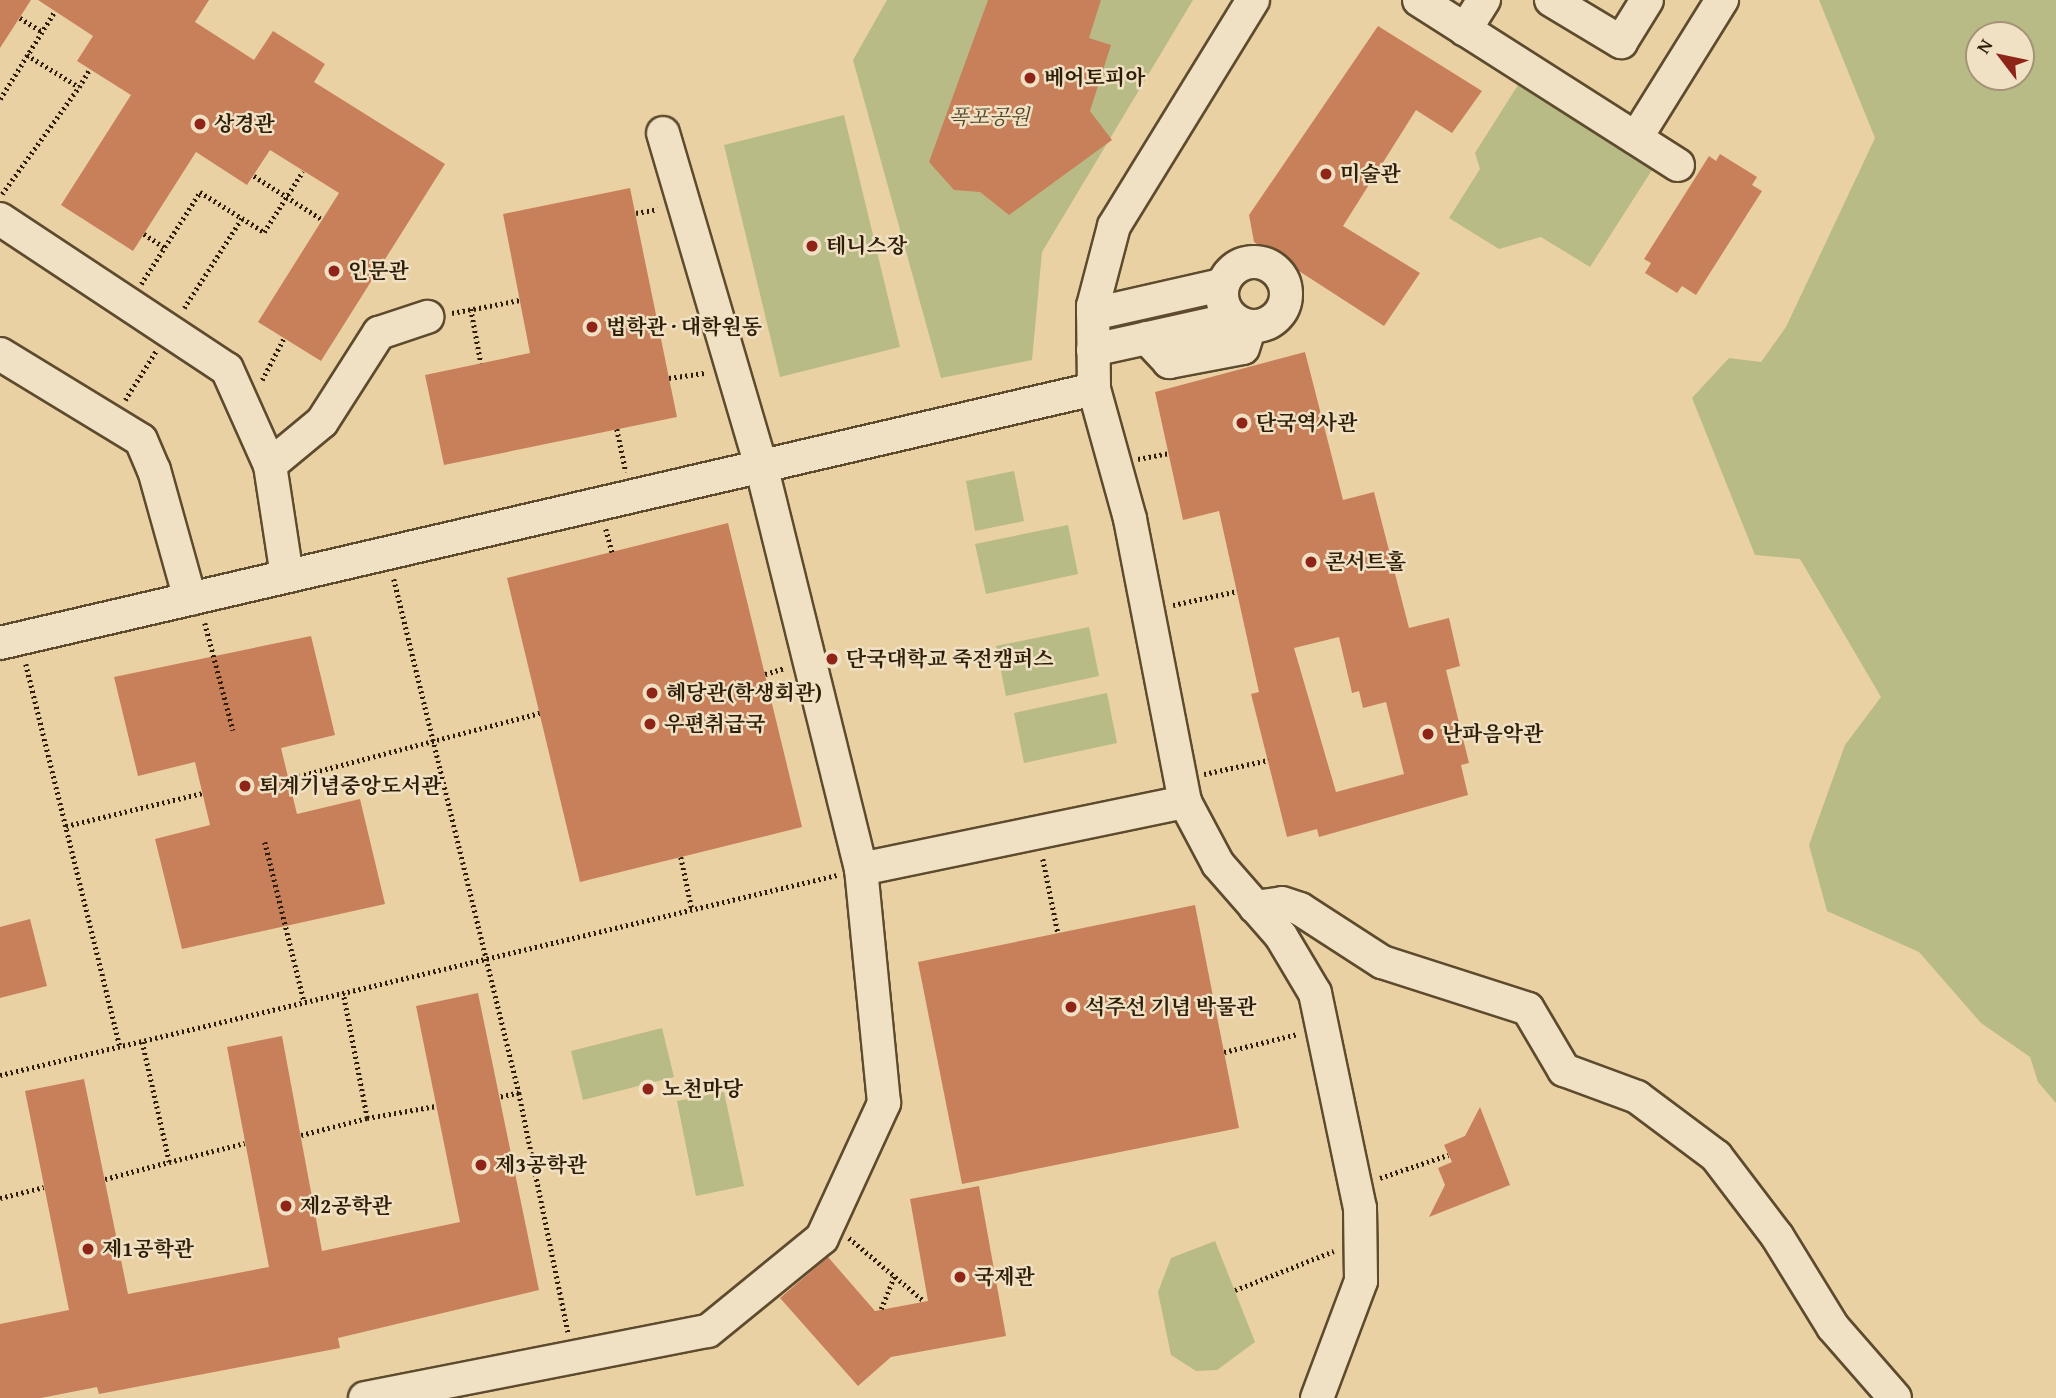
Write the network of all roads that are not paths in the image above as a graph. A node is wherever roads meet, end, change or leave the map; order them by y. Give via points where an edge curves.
1 (1253, 0) edge
2 (1419, 0) edge
3 (1484, 0) edge
4 (1551, 0) edge
5 (1647, 0) edge
6 (1723, 0) edge
7 (1465, 30) junction
8 (663, 133) dead end
9 (1636, 138) junction
10 (1678, 165) dead end
11 (0, 219) edge
12 (1222, 285) junction
13 (1093, 314) junction
14 (427, 317) road end
15 (1241, 323) junction
16 (1093, 350) junction
17 (0, 354) edge
18 (1094, 389) junction
19 (270, 465) junction
20 (761, 466) junction
21 (287, 576) junction
22 (194, 599) junction
23 (10, 641) edge
24 (1183, 790) junction
25 (861, 869) junction
26 (1255, 907) junction
27 (365, 1398) edge
28 (1317, 1398) edge
29 (1895, 1398) edge

1 - 13 lane via 1114,226
2 - 7 lane
3 - 7 lane
4 - 5 lane via 1621,42
6 - 9 lane
7 - 9 lane
8 - 20 lane
9 - 10 lane
11 - 19 lane via 227,369
12 - 13 lane
12 - 15 lane via 1223,304
12 - 15 lane via 1234,268 1254,262 1281,276 1283,307 1269,322
13 - 16 lane
14 - 19 lane via 379,334 322,422
15 - 16 lane
16 - 18 lane
17 - 22 lane via 141,440
18 - 20 lane
18 - 24 lane via 1130,519
19 - 21 lane
20 - 21 lane
20 - 25 lane
21 - 22 lane
22 - 23 lane
24 - 25 lane via 1038,832
24 - 26 lane via 1218,864
25 - 27 lane via 884,1103 822,1238 708,1331
26 - 28 lane via 1281,936 1314,993 1355,1186 1362,1281
26 - 29 lane via 1282,903 1300,909 1382,962 1528,1009 1564,1070 1636,1097 1716,1156 1777,1236 1833,1327

